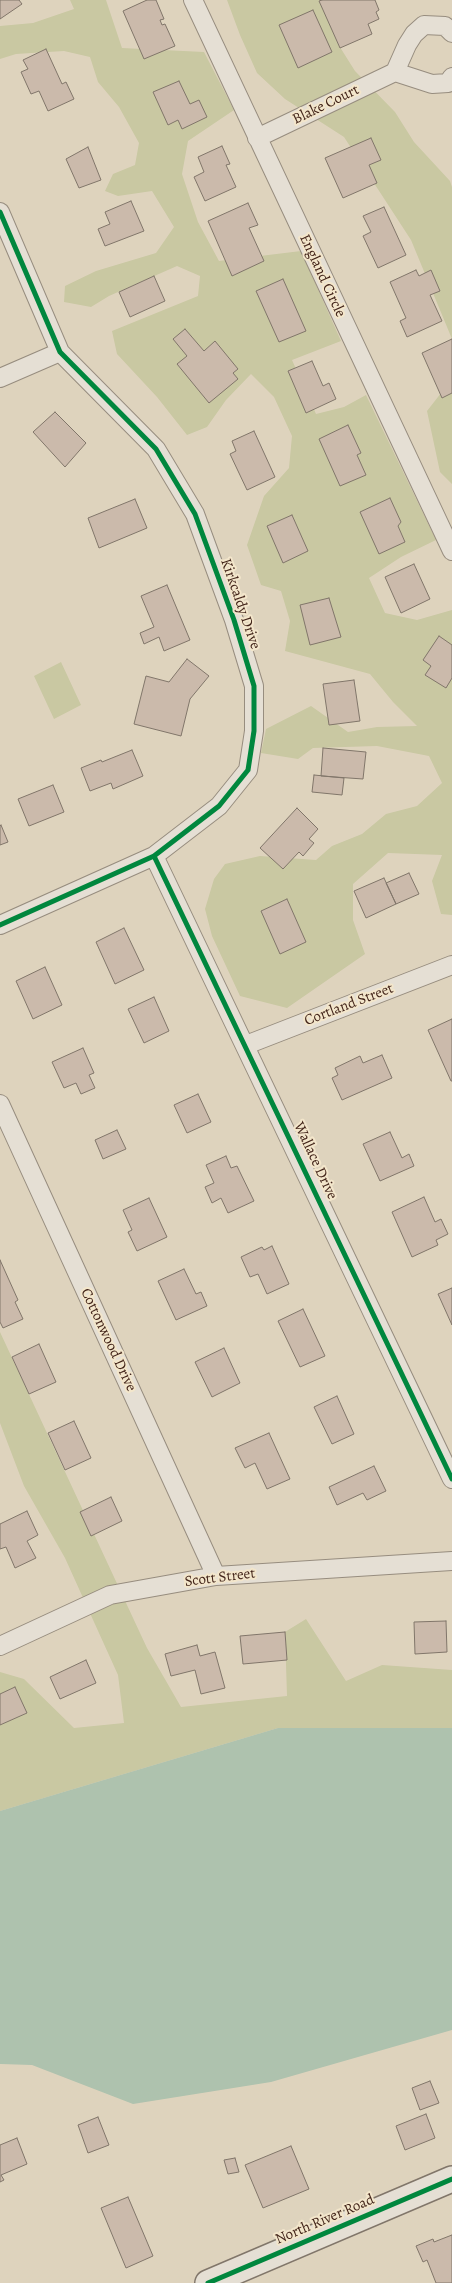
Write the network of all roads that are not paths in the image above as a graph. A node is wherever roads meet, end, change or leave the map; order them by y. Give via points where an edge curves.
1 (193, 0) edge
2 (452, 33) edge
3 (394, 72) junction
4 (452, 77) edge
5 (257, 138) junction
6 (0, 212) edge
7 (60, 352) junction
8 (0, 378) edge
9 (452, 551) edge
10 (154, 856) junction
11 (0, 925) edge
12 (452, 966) edge
13 (246, 1045) junction
14 (0, 1104) edge
15 (452, 1479) edge
16 (452, 1561) edge
17 (216, 1576) junction
18 (0, 1646) edge
19 (452, 2179) edge
20 (208, 2283) edge

1 - 5 street, England Circle
2 - 3 street via 445,26 424,25 414,34
3 - 4 street via 432,84 448,82
3 - 5 street, Blake Court
5 - 9 street, England Circle
6 - 7 street, Kirkcaldy Drive
7 - 8 street
7 - 10 street, Kirkcaldy Drive via 156,448 194,514 234,620 254,686 254,731 248,770 219,806
10 - 11 street, Kirkcaldy Drive
10 - 13 street, Wallace Drive
12 - 13 street, Cortland Street
13 - 15 street, Wallace Drive
14 - 17 street, Cottonwood Drive
16 - 17 street, Scott Street
17 - 18 street, Scott Street via 110,1595
19 - 20 main road, North River Road

